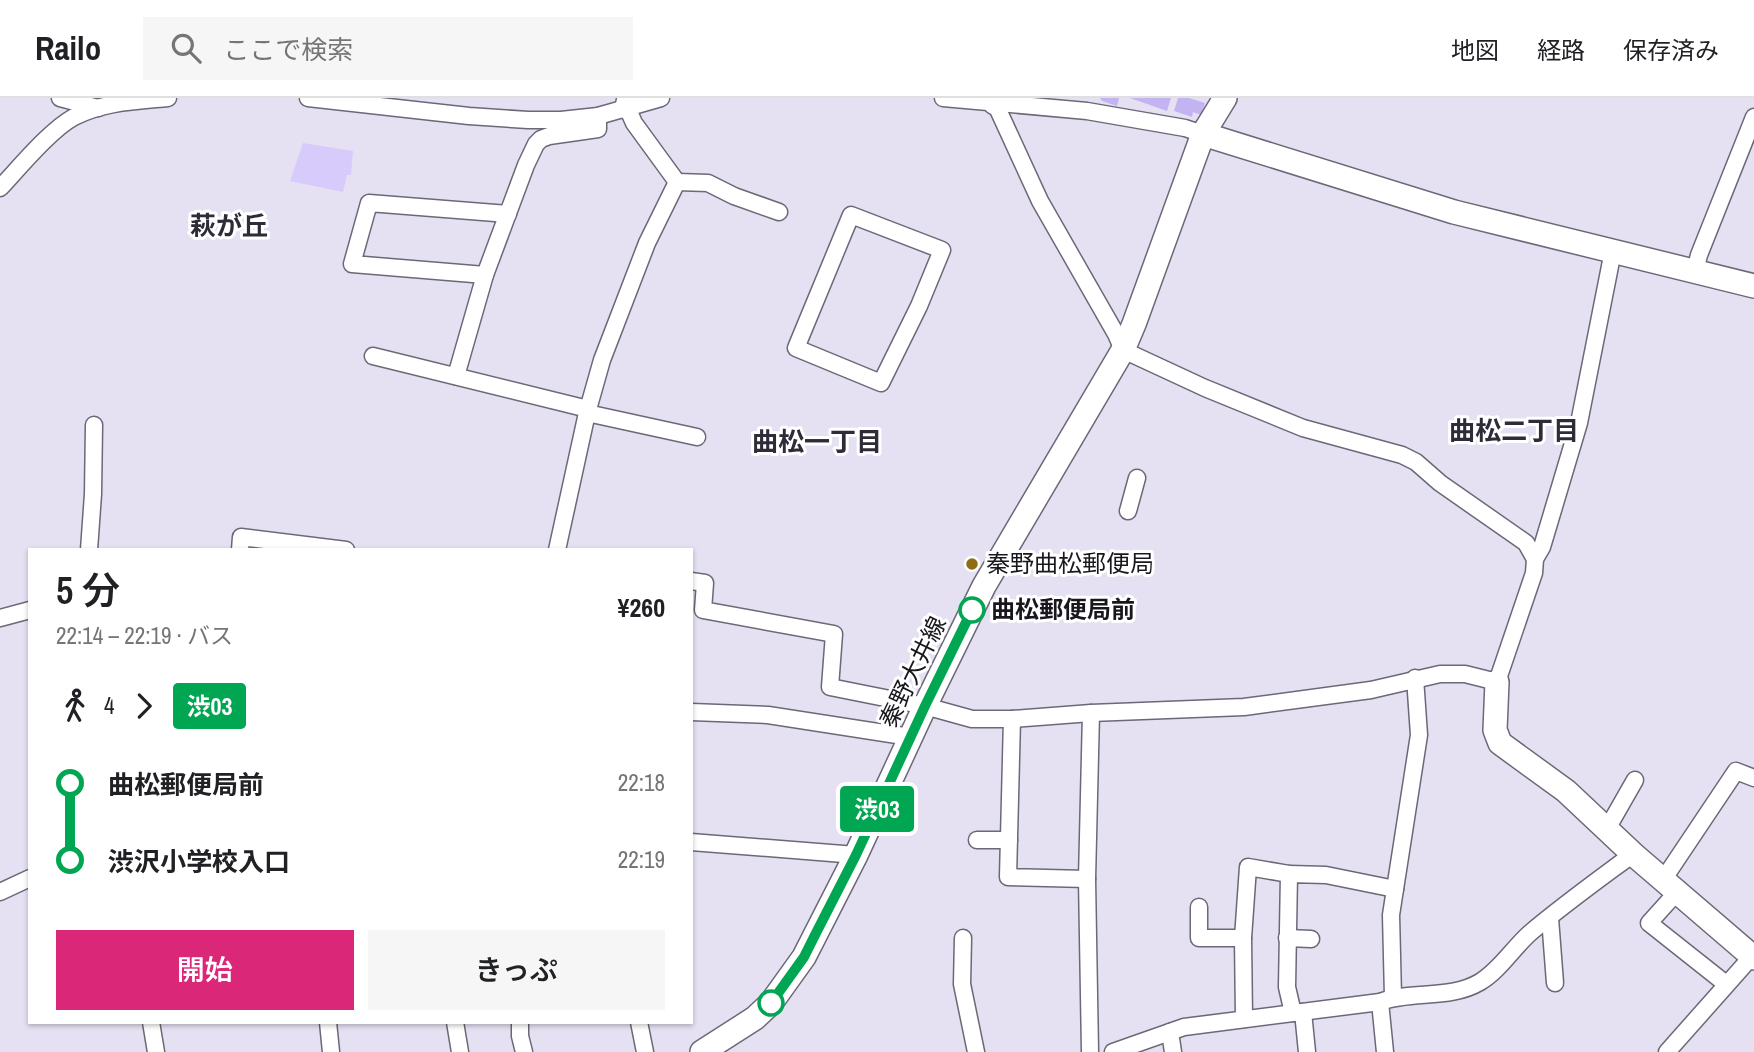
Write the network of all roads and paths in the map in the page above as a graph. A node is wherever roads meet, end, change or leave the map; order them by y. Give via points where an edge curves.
1 (60, 98) edge
2 (168, 98) edge
3 (661, 98) edge
4 (943, 98) edge
5 (1225, 98) edge
6 (304, 100) edge
7 (996, 101) edge
8 (628, 103) edge
9 (1089, 104) edge
10 (98, 108) junction
11 (598, 116) junction
12 (1754, 117) edge
13 (1203, 134) junction
14 (677, 182) junction
15 (0, 188) edge
16 (779, 212) dead end
17 (508, 215) junction
18 (942, 250) joint
19 (1614, 251) junction
20 (1695, 271) junction
21 (485, 275) junction
22 (1754, 286) edge
23 (1123, 350) junction
24 (373, 356) dead end
25 (456, 376) junction
26 (587, 411) junction
27 (94, 425) dead end
28 (697, 438) dead end
29 (1137, 478) dead end
30 (1128, 511) dead end
31 (89, 548) edge
32 (240, 548) edge
33 (330, 548) edge
34 (557, 548) edge
35 (1535, 559) junction
36 (693, 580) edge
37 (28, 611) edge
38 (0, 618) edge
39 (1415, 678) junction
40 (1497, 682) junction
41 (925, 706) junction
42 (693, 712) edge
43 (1091, 713) junction
44 (1012, 719) junction
45 (910, 737) junction
46 (1754, 778) edge
47 (1635, 780) dead end
48 (1608, 830) junction
49 (977, 840) dead end
50 (1009, 840) junction
51 (693, 842) edge
52 (1633, 854) junction
53 (856, 855) junction
54 (1289, 874) junction
55 (28, 879) edge
56 (1087, 879) junction
57 (1670, 886) junction
58 (1395, 889) junction
59 (0, 892) edge
60 (1199, 907) dead end
61 (1550, 918) junction
62 (963, 938) dead end
63 (1243, 938) junction
64 (1287, 938) junction
65 (1311, 939) dead end
66 (1753, 956) edge
67 (1555, 983) dead end
68 (1726, 984) junction
69 (1387, 1000) junction
70 (1298, 1012) junction
71 (1244, 1019) junction
72 (151, 1024) edge
73 (328, 1024) edge
74 (455, 1024) edge
75 (520, 1024) edge
76 (639, 1024) edge
77 (1170, 1032) junction
78 (156, 1052) edge
79 (331, 1052) edge
80 (460, 1052) edge
81 (524, 1052) edge
82 (645, 1052) edge
83 (702, 1052) edge
84 (976, 1052) edge
85 (1090, 1052) edge
86 (1113, 1052) edge
87 (1173, 1052) edge
88 (1307, 1052) edge
89 (1385, 1052) edge
90 (1667, 1052) edge

1 - 10 street
2 - 10 street
3 - 8 street
4 - 7 street
5 - 13 main road, 秦野大井線
6 - 11 street via 516,119
7 - 9 street
7 - 23 street via 1040,201
8 - 11 street
8 - 14 street via 634,123
9 - 13 street
10 - 15 street via 73,118 52,134
11 - 17 street via 598,129 541,138
12 - 20 street
13 - 19 main road via 1454,212
13 - 23 main road, 秦野大井線
14 - 16 street via 708,183
14 - 26 street via 647,243
17 - 21 street
17 - 21 street via 369,203 352,264
18 - 18 street via 851,215 796,348 881,383
19 - 20 main road
19 - 35 street via 1579,423
20 - 22 main road
21 - 25 street
23 - 35 street via 1303,428 1416,462 1526,542
23 - 41 main road, 秦野大井線 via 984,586
24 - 25 street
25 - 26 street
26 - 28 street
26 - 34 street
27 - 31 street
29 - 30 street
32 - 33 street via 241,537
35 - 40 street
36 - 41 street via 705,583 703,610 834,634 831,687
37 - 38 street
39 - 40 street via 1465,674
39 - 43 street via 1371,690 1244,707
39 - 58 street via 1419,735
40 - 48 main road via 1495,730 1500,743 1566,791
41 - 44 street via 972,719
41 - 45 main road, 秦野大井線
42 - 45 street via 768,715
43 - 44 street
43 - 56 street
44 - 50 street
45 - 53 main road, 秦野大井線
46 - 57 street via 1737,771
47 - 48 street
48 - 52 main road
49 - 50 street
50 - 56 street via 1008,877
51 - 53 street
52 - 57 main road
52 - 61 street
53 - 83 main road, 秦野大井線 via 804,957 771,1003
54 - 58 street via 1326,875
54 - 63 street via 1248,867
54 - 64 street
55 - 59 street
56 - 85 street
57 - 66 main road
57 - 68 street via 1649,923
58 - 69 street
60 - 63 street via 1199,938
61 - 67 street
61 - 69 street via 1480,983
62 - 84 street via 962,984
63 - 71 street
64 - 65 street
64 - 70 street via 1287,987
66 - 68 street
68 - 90 street
69 - 70 street
69 - 89 street
70 - 71 street
70 - 88 street
71 - 77 street
72 - 78 street
73 - 79 street
74 - 80 street
75 - 81 street
76 - 82 street
77 - 86 street
77 - 87 street

